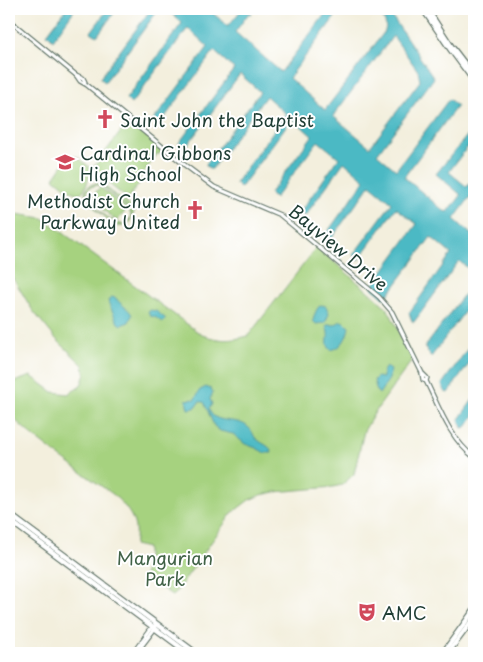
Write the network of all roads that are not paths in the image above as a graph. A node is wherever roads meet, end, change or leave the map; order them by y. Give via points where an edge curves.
1 (425, 9) edge
2 (9, 20) edge
3 (474, 76) edge
4 (474, 81) edge
5 (474, 457) edge
6 (9, 514) edge
7 (16, 520) junction
8 (9, 521) edge
9 (57, 556) junction
10 (66, 557) junction
11 (84, 576) junction
12 (93, 576) junction
13 (101, 589) junction
14 (124, 600) junction
15 (474, 610) edge
16 (474, 618) edge
17 (155, 627) junction
18 (447, 651) edge
19 (189, 652) edge
20 (134, 653) edge
21 (196, 653) edge

1 - 3 main road
1 - 4 main road
2 - 5 street, Bayview Drive via 214,187 280,214 379,297 392,312 455,438
6 - 7 main road
7 - 8 main road
7 - 10 main road
8 - 9 main road
9 - 10 main road
9 - 11 main road
10 - 12 main road
11 - 12 main road
11 - 13 main road
12 - 14 main road
13 - 14 main road via 120,601
13 - 17 main road
14 - 17 main road
15 - 18 main road
16 - 18 main road
17 - 19 main road
17 - 19 main road
17 - 20 street
19 - 21 main road

